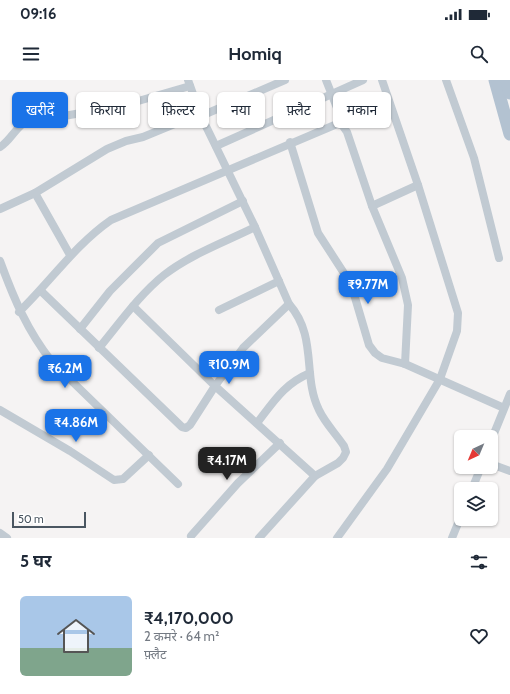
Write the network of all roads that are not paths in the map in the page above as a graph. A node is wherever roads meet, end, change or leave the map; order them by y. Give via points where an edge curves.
1 (285, 80) edge
2 (326, 80) edge
3 (363, 80) edge
4 (382, 80) edge
5 (446, 80) edge
6 (495, 80) edge
7 (507, 80) edge
8 (189, 83) edge
9 (510, 93) edge
10 (332, 94) junction
11 (209, 113) edge
12 (333, 125) edge
13 (165, 128) edge
14 (207, 128) edge
15 (345, 128) edge
16 (510, 134) edge
17 (290, 142) junction
18 (216, 146) junction
19 (0, 147) edge
20 (228, 170) junction
21 (418, 185) junction
22 (35, 193) junction
23 (243, 201) junction
24 (372, 206) junction
25 (0, 209) edge
26 (256, 227) junction
27 (70, 255) junction
28 (499, 258) dead end
29 (0, 261) edge
30 (279, 281) junction
31 (41, 291) junction
32 (289, 304) junction
33 (133, 306) junction
34 (219, 310) dead end
35 (19, 312) junction
36 (80, 329) junction
37 (99, 348) junction
38 (405, 364) junction
39 (310, 373) junction
40 (440, 379) junction
41 (215, 386) junction
42 (510, 394) edge
43 (504, 408) junction
44 (0, 410) edge
45 (257, 423) junction
46 (495, 430) edge
47 (280, 443) junction
48 (148, 455) junction
49 (498, 467) edge
50 (510, 471) edge
51 (315, 476) junction
52 (178, 484) dead end
53 (457, 526) edge
54 (0, 533) edge
55 (191, 536) dead end
56 (7, 538) edge
57 (259, 538) edge
58 (337, 538) edge
59 (452, 538) edge

1 - 11 street
2 - 10 street
3 - 10 street
4 - 21 street
5 - 28 street via 474,158
6 - 16 main road
7 - 9 main road
8 - 19 street via 121,106 24,123 16,129 7,143
10 - 18 street
12 - 17 street
13 - 22 street via 107,149
14 - 18 street
15 - 24 street
17 - 20 street
17 - 38 street via 318,233 350,284 369,345 382,358
18 - 20 street
20 - 23 street
20 - 27 street via 111,220 95,231
21 - 24 street
21 - 40 street via 458,313 457,331
22 - 25 street
22 - 27 street
23 - 26 street
23 - 36 street via 158,243 110,291
24 - 38 street via 402,278 408,305
26 - 30 street
26 - 33 street via 186,260 163,276
27 - 31 street via 67,262
29 - 35 street
30 - 32 street
30 - 34 street
31 - 35 street
31 - 36 street
32 - 39 street via 295,311 306,336
32 - 41 street via 243,348
33 - 37 street
33 - 41 street
35 - 48 street via 39,346 52,362
36 - 37 street
37 - 41 street via 182,427 190,425
38 - 40 street
39 - 45 street via 283,389
39 - 51 street via 319,410 346,452 338,463
40 - 43 street
40 - 58 street via 387,469
41 - 45 street
42 - 43 street
43 - 46 street
44 - 48 street via 114,480 123,478
45 - 47 street
47 - 51 street
47 - 55 street via 238,483
48 - 52 street
49 - 50 street
51 - 57 street
53 - 59 street
54 - 56 street

